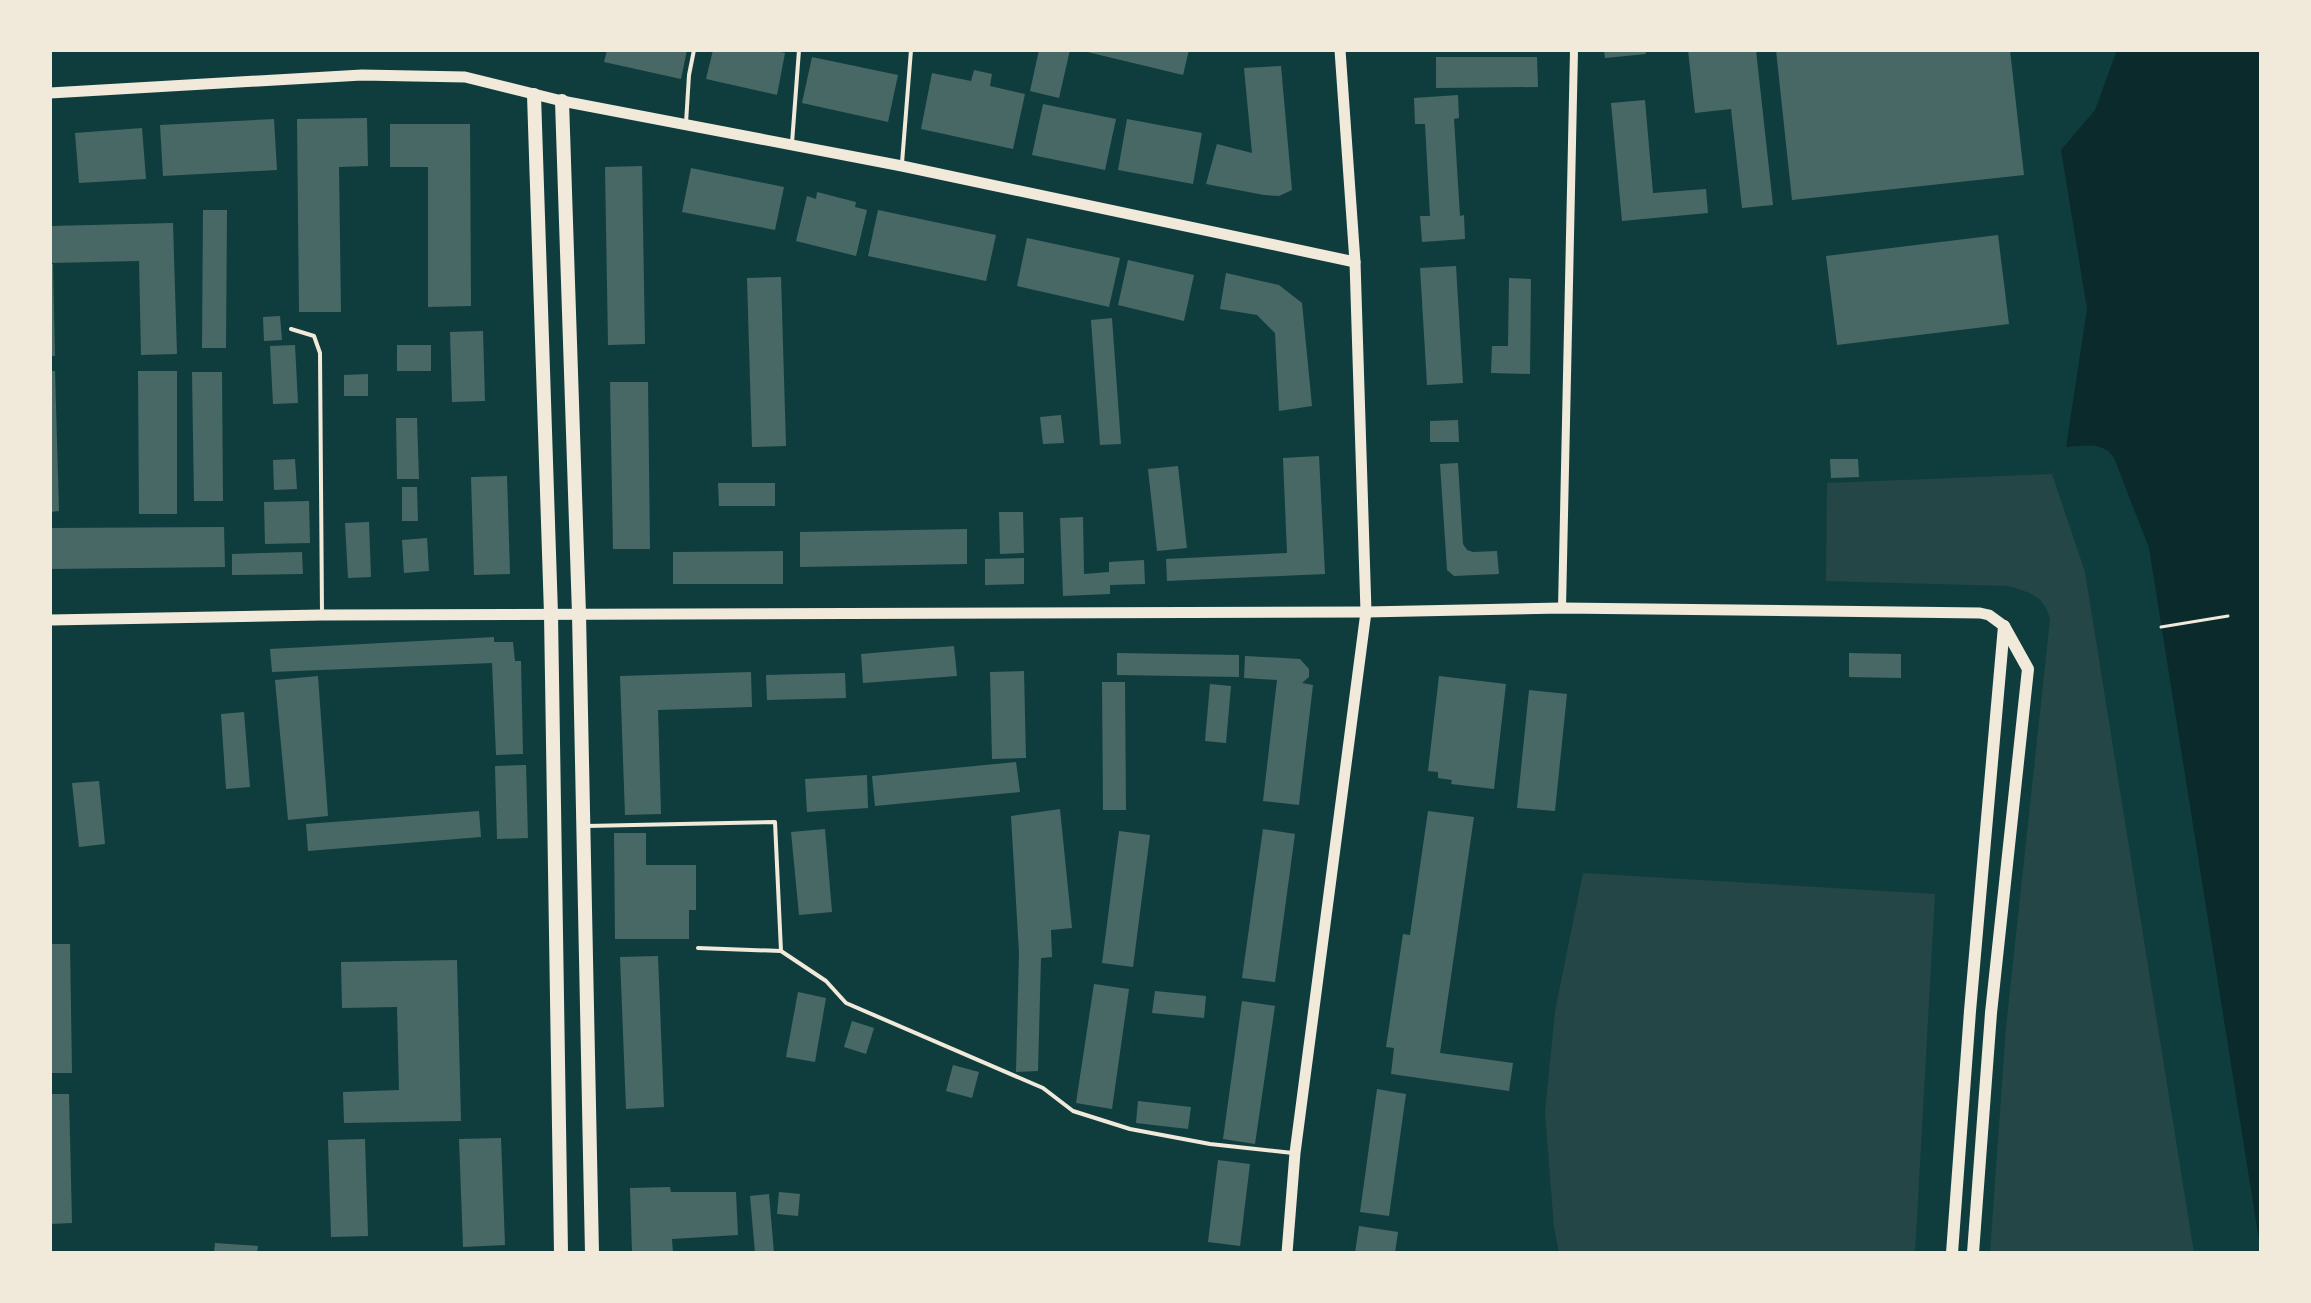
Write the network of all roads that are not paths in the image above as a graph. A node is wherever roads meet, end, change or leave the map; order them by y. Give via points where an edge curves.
1 (694, 50) edge
2 (799, 50) edge
3 (911, 50) edge
4 (1340, 50) edge
5 (1574, 50) edge
6 (50, 93) edge
7 (534, 95) junction
8 (562, 101) junction
9 (686, 124) junction
10 (792, 145) junction
11 (902, 166) junction
12 (1355, 262) junction
13 (291, 329) dead end
14 (1562, 608) junction
15 (1366, 612) junction
16 (551, 614) junction
17 (579, 614) junction
18 (322, 615) junction
19 (50, 620) edge
20 (2004, 626) junction
21 (583, 826) junction
22 (698, 948) dead end
23 (781, 951) junction
24 (1295, 1153) junction
25 (561, 1253) edge
26 (592, 1253) edge
27 (1287, 1253) edge
28 (1952, 1253) edge
29 (1973, 1253) edge

1 - 9 lane
2 - 10 lane
3 - 11 lane
4 - 12 street
5 - 14 street
6 - 7 street via 362,75 465,77
7 - 8 street
7 - 16 main road
8 - 9 street
8 - 17 main road
9 - 10 street
10 - 11 street
11 - 12 street
12 - 15 street
13 - 18 lane via 314,336 320,353
14 - 15 street
14 - 20 street via 1980,613
15 - 17 street
15 - 24 street
16 - 17 street
16 - 18 street
16 - 25 main road
17 - 21 main road
18 - 19 street
20 - 28 main road
20 - 29 main road via 2028,669 1991,1013
21 - 23 lane via 775,822
21 - 26 main road
22 - 23 lane
23 - 24 lane via 826,981 846,1003 1043,1088 1073,1111 1143,1132
24 - 27 street

